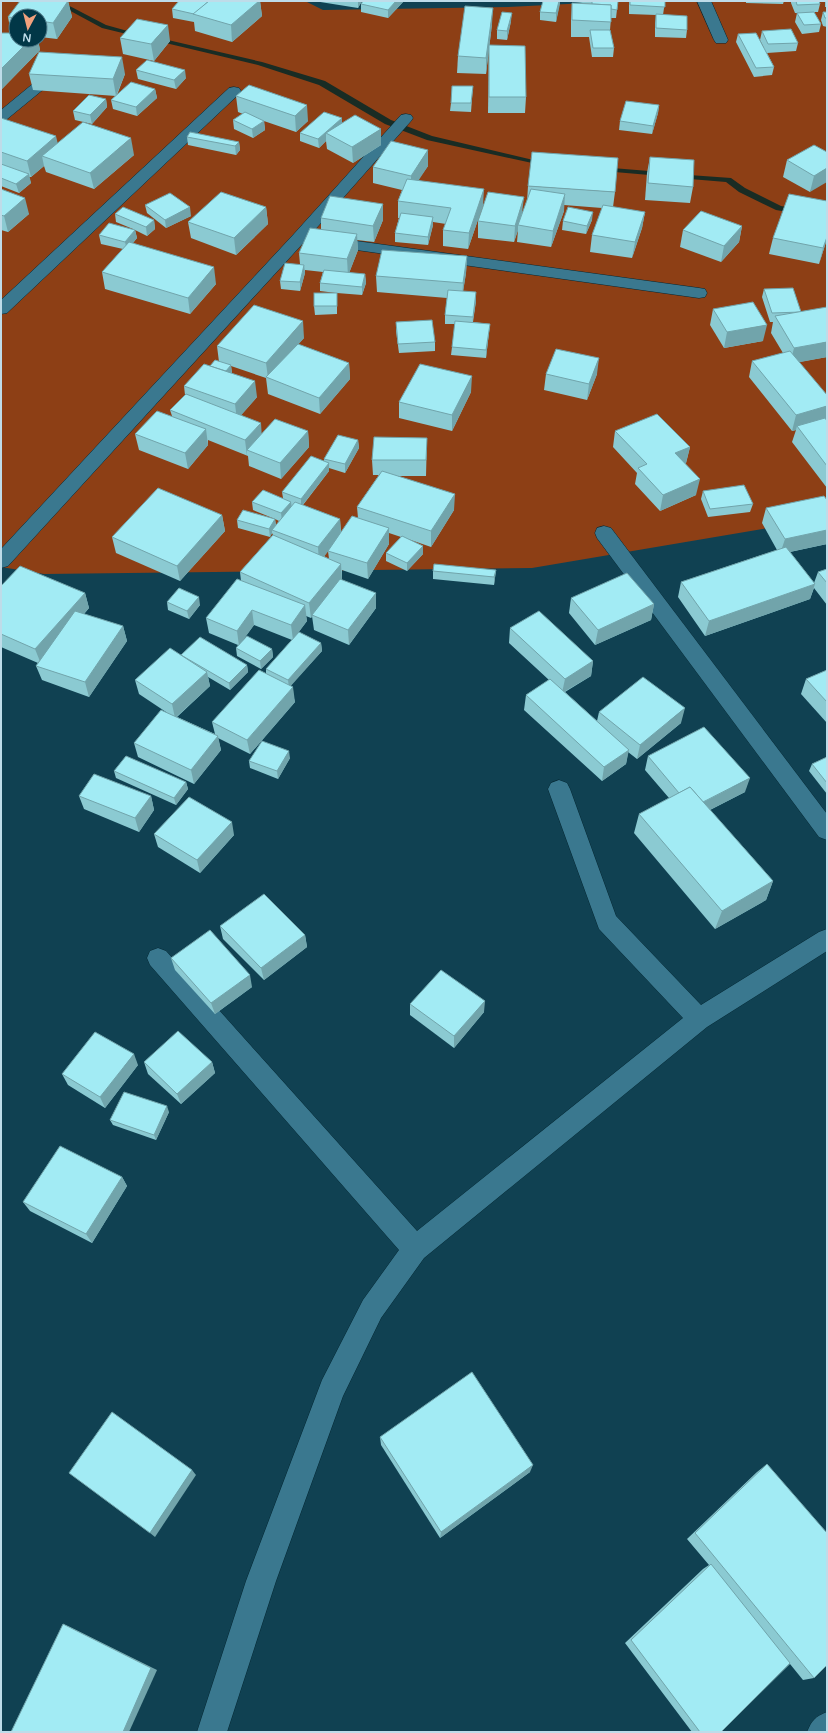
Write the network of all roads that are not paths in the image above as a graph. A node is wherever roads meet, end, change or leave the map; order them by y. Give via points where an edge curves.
1 (704, 1) edge
2 (721, 40) dead end
3 (69, 62) edge
4 (234, 91) dead end
5 (1, 118) edge
6 (406, 118) dead end
7 (299, 238) junction
8 (699, 293) dead end
9 (1, 309) edge
10 (604, 533) dead end
11 (3, 555) edge
12 (559, 789) dead end
13 (827, 831) edge
14 (827, 939) edge
15 (158, 958) dead end
16 (699, 1019) junction
17 (415, 1249) junction
18 (827, 1727) edge
19 (212, 1732) edge
20 (822, 1732) edge

1 - 2 street
3 - 5 street
4 - 9 street
6 - 7 street
7 - 8 street
7 - 11 street
10 - 13 street
12 - 16 street via 607,922
14 - 16 street
15 - 17 street
16 - 17 street
17 - 19 street via 372,1309 332,1390 261,1581
18 - 20 street

